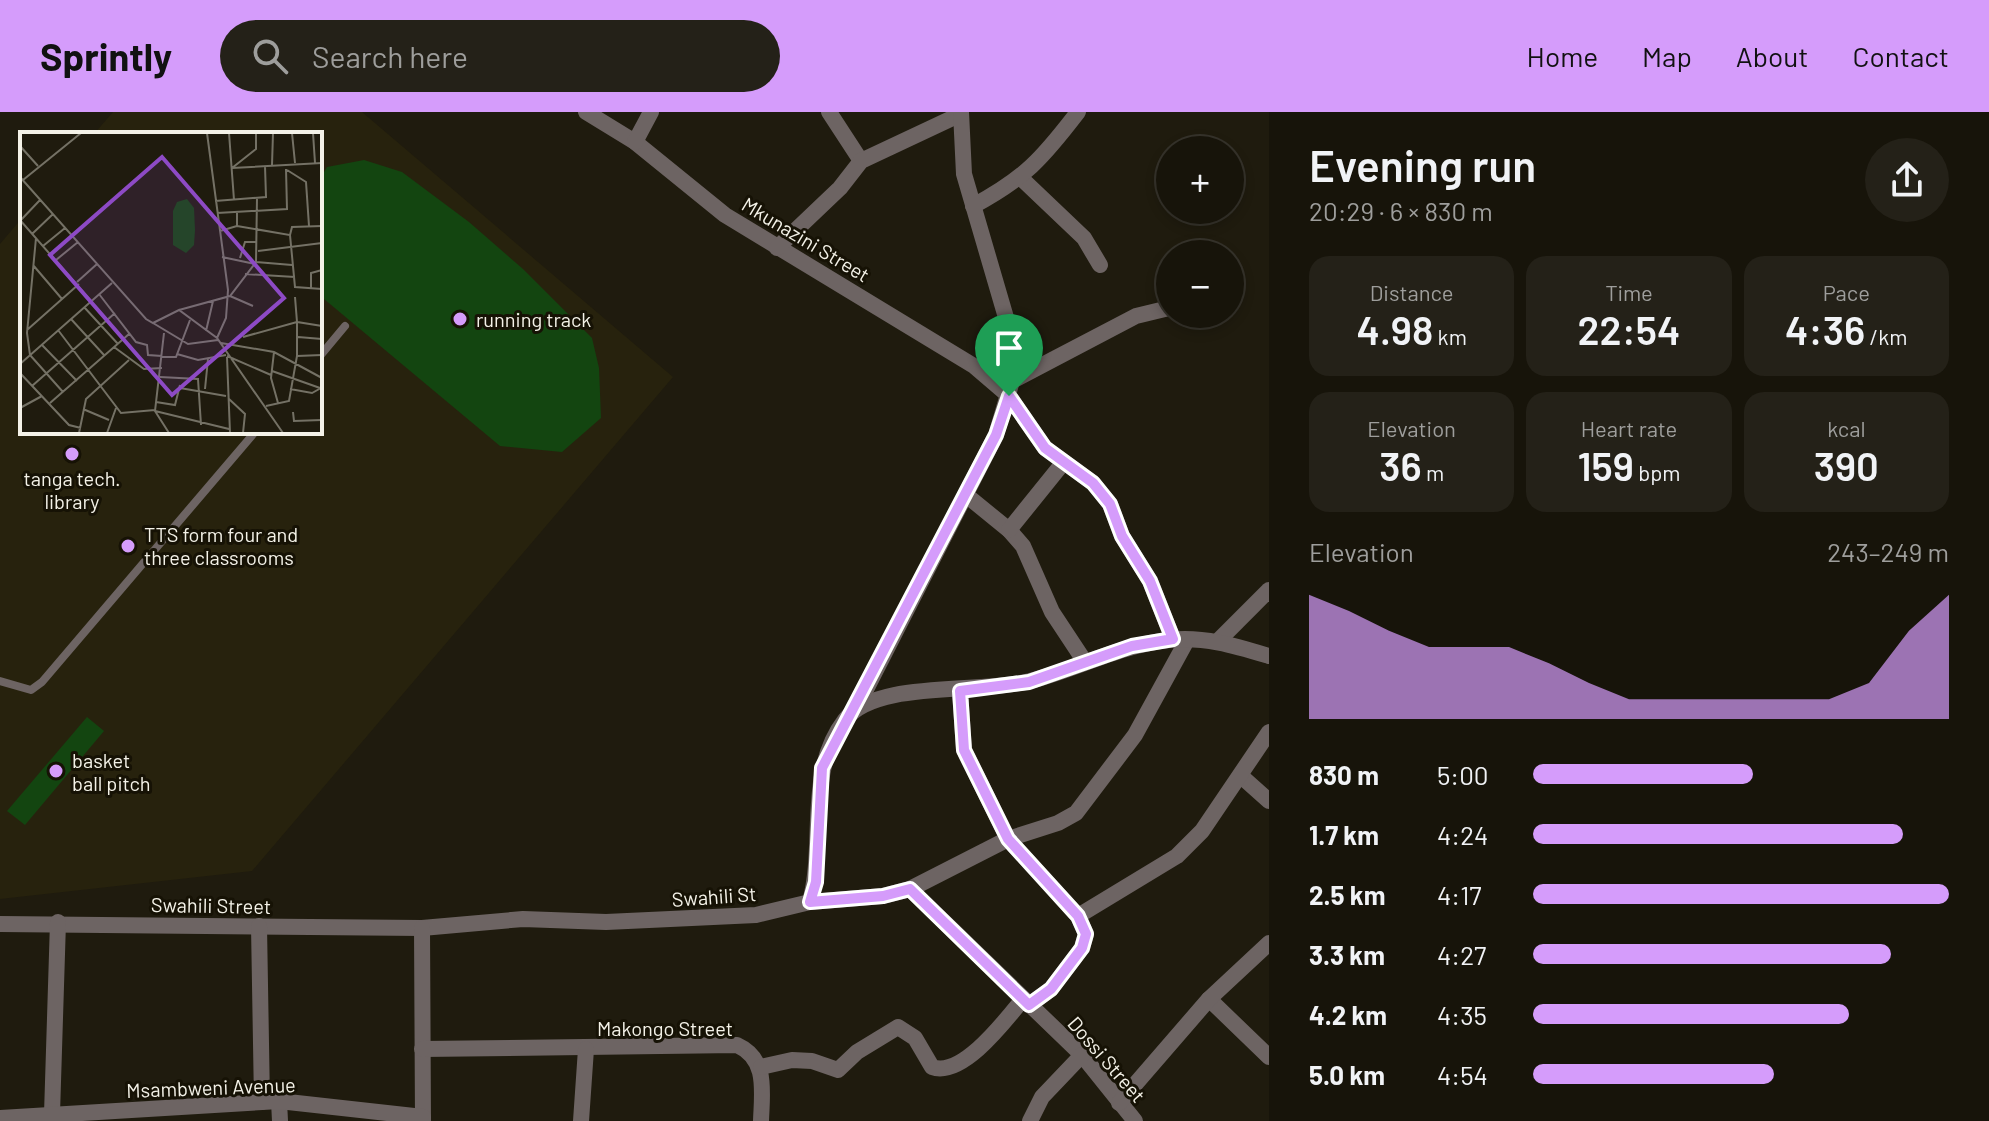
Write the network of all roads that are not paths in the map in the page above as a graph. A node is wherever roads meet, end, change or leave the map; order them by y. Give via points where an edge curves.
1 (586, 112) edge
2 (651, 112) edge
3 (829, 112) edge
4 (1078, 112) edge
5 (961, 113) edge
6 (635, 142) junction
7 (861, 161) junction
8 (1022, 179) junction
9 (973, 206) junction
10 (777, 248) junction
11 (1100, 265) dead end
12 (1156, 311) edge
13 (345, 326) dead end
14 (322, 354) edge
15 (1010, 389) junction
16 (253, 434) edge
17 (1063, 463) junction
18 (966, 495) junction
19 (1009, 530) junction
20 (1269, 590) edge
21 (1179, 640) junction
22 (1219, 640) junction
23 (1269, 656) edge
24 (1085, 662) junction
25 (0, 681) edge
26 (960, 691) junction
27 (857, 707) junction
28 (1269, 732) edge
29 (1241, 776) junction
30 (1269, 801) edge
31 (1008, 839) junction
32 (910, 889) junction
33 (810, 902) junction
34 (1078, 916) junction
35 (58, 922) junction
36 (0, 924) edge
37 (259, 926) junction
38 (422, 928) junction
39 (1269, 943) edge
40 (1209, 999) junction
41 (1026, 1002) junction
42 (422, 1049) junction
43 (586, 1049) junction
44 (1268, 1051) edge
45 (1082, 1055) junction
46 (761, 1067) junction
47 (270, 1102) junction
48 (1119, 1103) junction
49 (52, 1114) junction
50 (0, 1118) edge
51 (423, 1119) edge
52 (280, 1121) edge
53 (581, 1121) edge
54 (761, 1121) edge
55 (1030, 1121) edge
56 (1135, 1121) edge

1 - 6 street, Mkunazini Street
2 - 6 street
3 - 7 street
4 - 8 street
5 - 7 street
5 - 9 street via 964,174
6 - 10 street, Mkunazini Street via 725,215
7 - 10 street
8 - 9 street
8 - 11 street via 1084,238
9 - 15 street via 1007,321
10 - 15 street, Mkunazini Street via 883,307
12 - 15 street via 1136,316
13 - 14 lane
15 - 17 street, Mkunazini Street via 1045,448
15 - 18 street via 996,435
16 - 25 lane via 42,682 31,690
17 - 19 street
17 - 21 street, Mkunazini Street via 1093,483 1110,504
18 - 19 street
18 - 27 street
19 - 24 street via 1023,546 1052,612
20 - 22 street
21 - 22 street
21 - 24 street via 1132,646
21 - 31 street, Swahili St via 1135,735 1076,813
22 - 23 street
24 - 26 street via 1029,682
26 - 27 street via 892,693
26 - 31 street via 964,750
27 - 33 street via 843,722 822,768 816,882
28 - 29 street
29 - 30 street
29 - 34 street via 1177,856
31 - 32 street, Swahili St
31 - 34 street
32 - 33 street, Swahili St
32 - 41 street, Dossi Street
33 - 38 street, Swahili St via 756,915 606,922 523,919
34 - 41 street via 1086,934 1082,948 1051,989
35 - 36 street, Swahili Street
35 - 37 street, Swahili Street
35 - 49 street
37 - 38 street, Swahili Street
37 - 47 street
38 - 42 street
39 - 40 street
40 - 44 street
40 - 48 street
41 - 45 street, Dossi Street
41 - 46 street via 951,1069 932,1067 915,1038 898,1027 838,1070 792,1060
42 - 43 street, Makongo Street
42 - 51 street
43 - 46 street, Makongo Street via 737,1045 752,1051
43 - 53 street
45 - 48 street, Dossi Street
45 - 55 street via 1042,1097
46 - 54 street
47 - 49 street, Msambweni Avenue
47 - 51 street, Msambweni Avenue
47 - 52 street
48 - 56 street, Dossi Street
49 - 50 street, Msambweni Avenue

